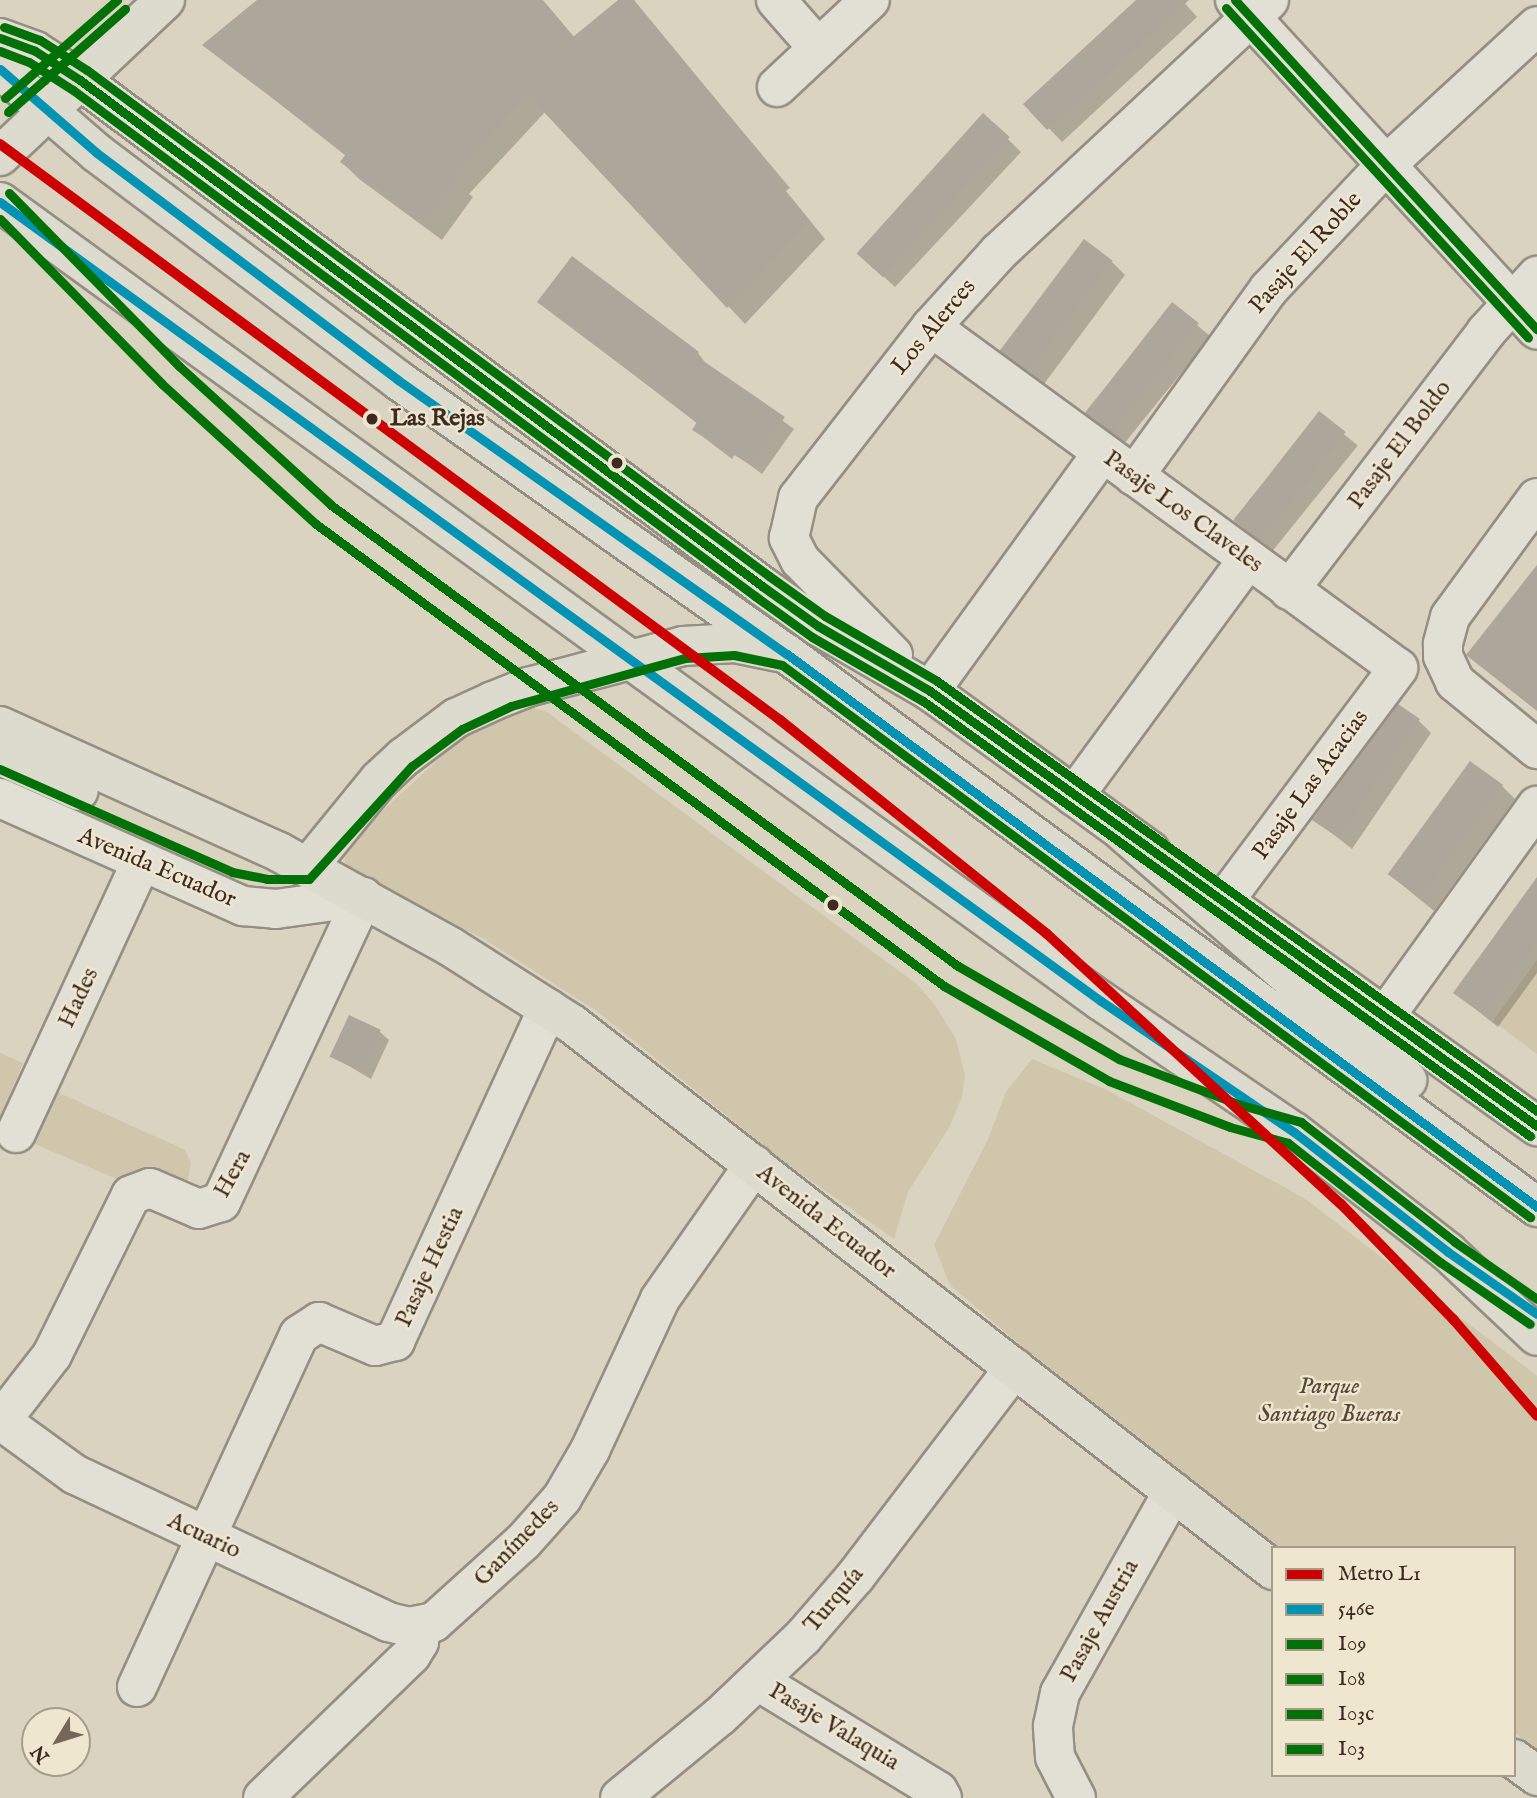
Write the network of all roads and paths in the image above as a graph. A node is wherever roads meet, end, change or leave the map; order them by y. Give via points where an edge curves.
1 (165, 0) edge
2 (776, 0) edge
3 (870, 0) edge
4 (1252, 6) edge
5 (1537, 26) edge
6 (0, 38) edge
7 (818, 48) junction
8 (0, 69) edge
9 (80, 80) junction
10 (777, 87) dead end
11 (45, 112) junction
12 (0, 156) edge
13 (1386, 165) junction
14 (0, 202) edge
15 (1524, 288) edge
16 (931, 327) junction
17 (1537, 330) edge
18 (1102, 453) junction
19 (1134, 476) junction
20 (1537, 498) edge
21 (1248, 559) junction
22 (1289, 590) junction
23 (787, 654) junction
24 (1443, 656) junction
25 (632, 659) junction
26 (1398, 668) junction
27 (930, 691) junction
28 (0, 726) edge
29 (1537, 749) edge
30 (0, 756) edge
31 (1074, 796) junction
32 (0, 798) edge
33 (1537, 806) edge
34 (1124, 833) junction
35 (141, 863) junction
36 (308, 867) junction
37 (363, 897) junction
38 (1224, 901) junction
39 (548, 1008) junction
40 (1386, 1015) junction
41 (1537, 1126) edge
42 (16, 1133) dead end
43 (754, 1165) junction
44 (1537, 1206) edge
45 (1448, 1252) junction
46 (1537, 1314) edge
47 (1537, 1336) edge
48 (1014, 1368) junction
49 (0, 1421) edge
50 (1173, 1492) junction
51 (206, 1537) junction
52 (1271, 1568) edge
53 (421, 1626) junction
54 (758, 1681) junction
55 (137, 1687) dead end
56 (1516, 1760) edge
57 (1537, 1776) edge
58 (263, 1798) edge
59 (620, 1798) edge
60 (942, 1798) edge
61 (1076, 1798) edge

1 - 9 main road
2 - 7 street
3 - 7 street
4 - 13 street
4 - 16 street, Los Alerces via 999,252
5 - 13 street, Pasaje El Roble
6 - 9 street via 36,51
7 - 10 street
8 - 11 main road
9 - 11 main road
9 - 27 street via 773,594 868,657
11 - 12 main road
11 - 23 main road via 398,380
13 - 15 street
13 - 19 street, Pasaje El Roble via 1269,289
14 - 25 main road
15 - 17 street
15 - 22 street, Pasaje El Boldo
16 - 18 street, Pasaje Los Claveles
16 - 27 street, Los Alerces via 807,485 793,511 789,538 811,574
18 - 19 street, Pasaje Los Claveles
18 - 27 street
19 - 21 street, Pasaje Los Claveles
20 - 24 street via 1450,617
21 - 22 street, Pasaje Los Claveles
21 - 31 street
22 - 26 street, Pasaje Los Claveles
23 - 25 main road via 709,643
23 - 44 main road
24 - 26 street
24 - 29 street via 1455,682 1468,695
25 - 36 main road via 528,687 456,719 379,780
25 - 45 main road via 1101,1001 1294,1132
26 - 38 street, Pasaje Las Acacias
27 - 31 street
28 - 36 main road, Avenida Ecuador
30 - 36 main road, Avenida Ecuador via 236,860 268,867
31 - 34 street
32 - 35 street, Avenida Ecuador
33 - 40 street
34 - 38 street
34 - 44 main road via 1429,1099
35 - 37 street, Avenida Ecuador via 243,906 276,908
35 - 42 street, Hades
36 - 37 main road, Avenida Ecuador
37 - 39 main road, Avenida Ecuador
37 - 49 street, Hera via 221,1202 199,1209 150,1188 131,1195 52,1355
38 - 40 street
39 - 43 main road, Avenida Ecuador
39 - 51 street, Pasaje Hestia via 399,1334 382,1347 319,1322 304,1328
40 - 41 street
43 - 48 main road, Avenida Ecuador
43 - 53 street, Ganímedes via 660,1299 590,1450 562,1498 523,1542 446,1614
45 - 46 main road
45 - 47 main road
48 - 50 main road, Avenida Ecuador
48 - 54 street, Turquía via 855,1577
49 - 51 street, Acuario via 74,1474
50 - 52 main road, Avenida Ecuador
50 - 61 street, Pasaje Austria via 1059,1693 1053,1726 1055,1757
51 - 53 street, Acuario via 388,1622
51 - 55 street
53 - 58 street via 411,1655
54 - 59 street, Turquía
54 - 60 street, Pasaje Valaquia via 938,1791
56 - 57 main road

